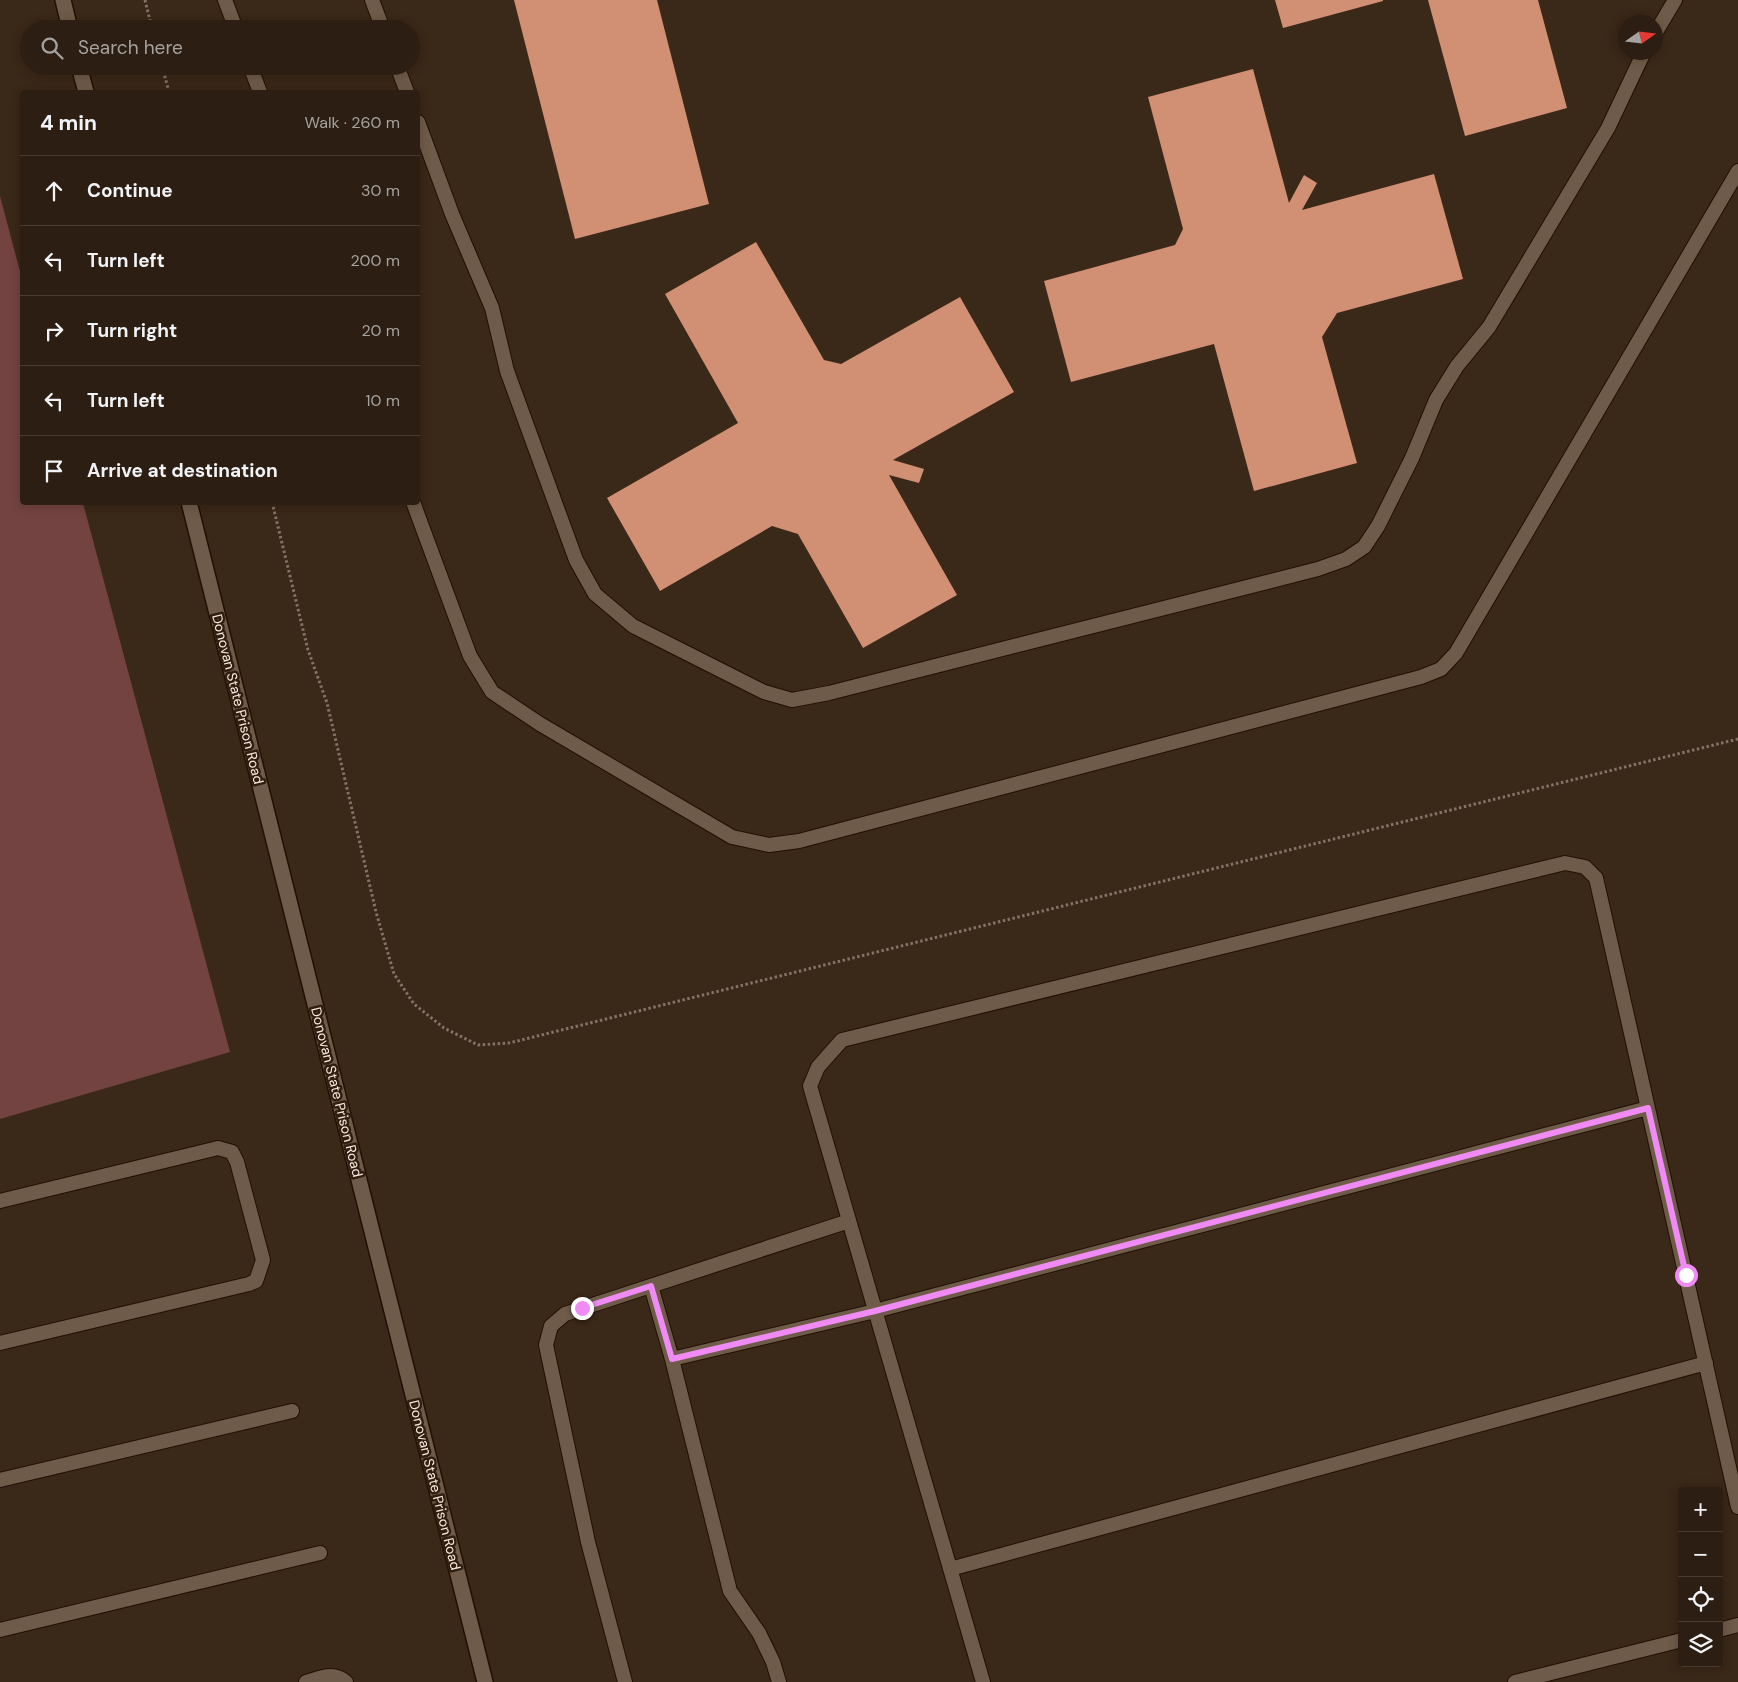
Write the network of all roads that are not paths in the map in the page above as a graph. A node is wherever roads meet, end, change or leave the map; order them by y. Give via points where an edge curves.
1 (63, 0) edge
2 (226, 0) edge
3 (372, 0) edge
4 (1675, 0) edge
5 (68, 20) edge
6 (233, 20) edge
7 (380, 20) edge
8 (1663, 20) edge
9 (1640, 60) edge
10 (81, 75) edge
11 (253, 75) edge
12 (400, 75) edge
13 (85, 90) edge
14 (259, 90) edge
15 (406, 90) edge
16 (420, 127) edge
17 (1738, 171) edge
18 (190, 505) edge
19 (414, 505) edge
20 (1648, 1108) junction
21 (0, 1201) edge
22 (850, 1221) junction
23 (651, 1286) junction
24 (875, 1311) junction
25 (0, 1343) edge
26 (672, 1359) junction
27 (1706, 1363) junction
28 (292, 1411) dead end
29 (0, 1480) edge
30 (1738, 1507) edge
31 (320, 1553) dead end
32 (950, 1568) junction
33 (1738, 1625) edge
34 (1723, 1629) edge
35 (0, 1630) edge
36 (1678, 1641) edge
37 (306, 1682) edge
38 (346, 1682) edge
39 (485, 1682) edge
40 (625, 1682) edge
41 (779, 1682) edge
42 (983, 1682) edge
43 (1515, 1682) edge

1 - 5 street
2 - 6 lane
3 - 7 lane
4 - 8 lane
9 - 16 lane via 1608,128 1514,286 1489,327 1457,366 1436,400 1412,458 1364,547 1346,559 1318,569 829,694 792,700 764,692 634,626 596,594 576,560 507,372 492,308
10 - 13 street
11 - 14 lane
12 - 15 lane
17 - 19 lane via 1456,653 1441,668 1421,677 799,841 769,844 732,837 540,724 492,692 470,656
18 - 39 street, Donovan State Prison Road
20 - 22 lane via 1596,878 1585,867 1565,863 842,1040 818,1067 810,1086
20 - 24 lane
20 - 27 lane
21 - 25 lane via 218,1148 232,1152 237,1162 263,1260 256,1281 249,1284
22 - 23 lane
22 - 24 lane
23 - 26 lane
23 - 40 lane via 565,1314 551,1326 546,1345 588,1542
24 - 26 lane
24 - 32 lane
26 - 41 lane via 730,1591 759,1633
27 - 30 lane
27 - 32 lane
28 - 29 lane
31 - 35 lane
32 - 42 lane
33 - 34 lane
36 - 43 lane
37 - 38 lane via 328,1676 340,1677

